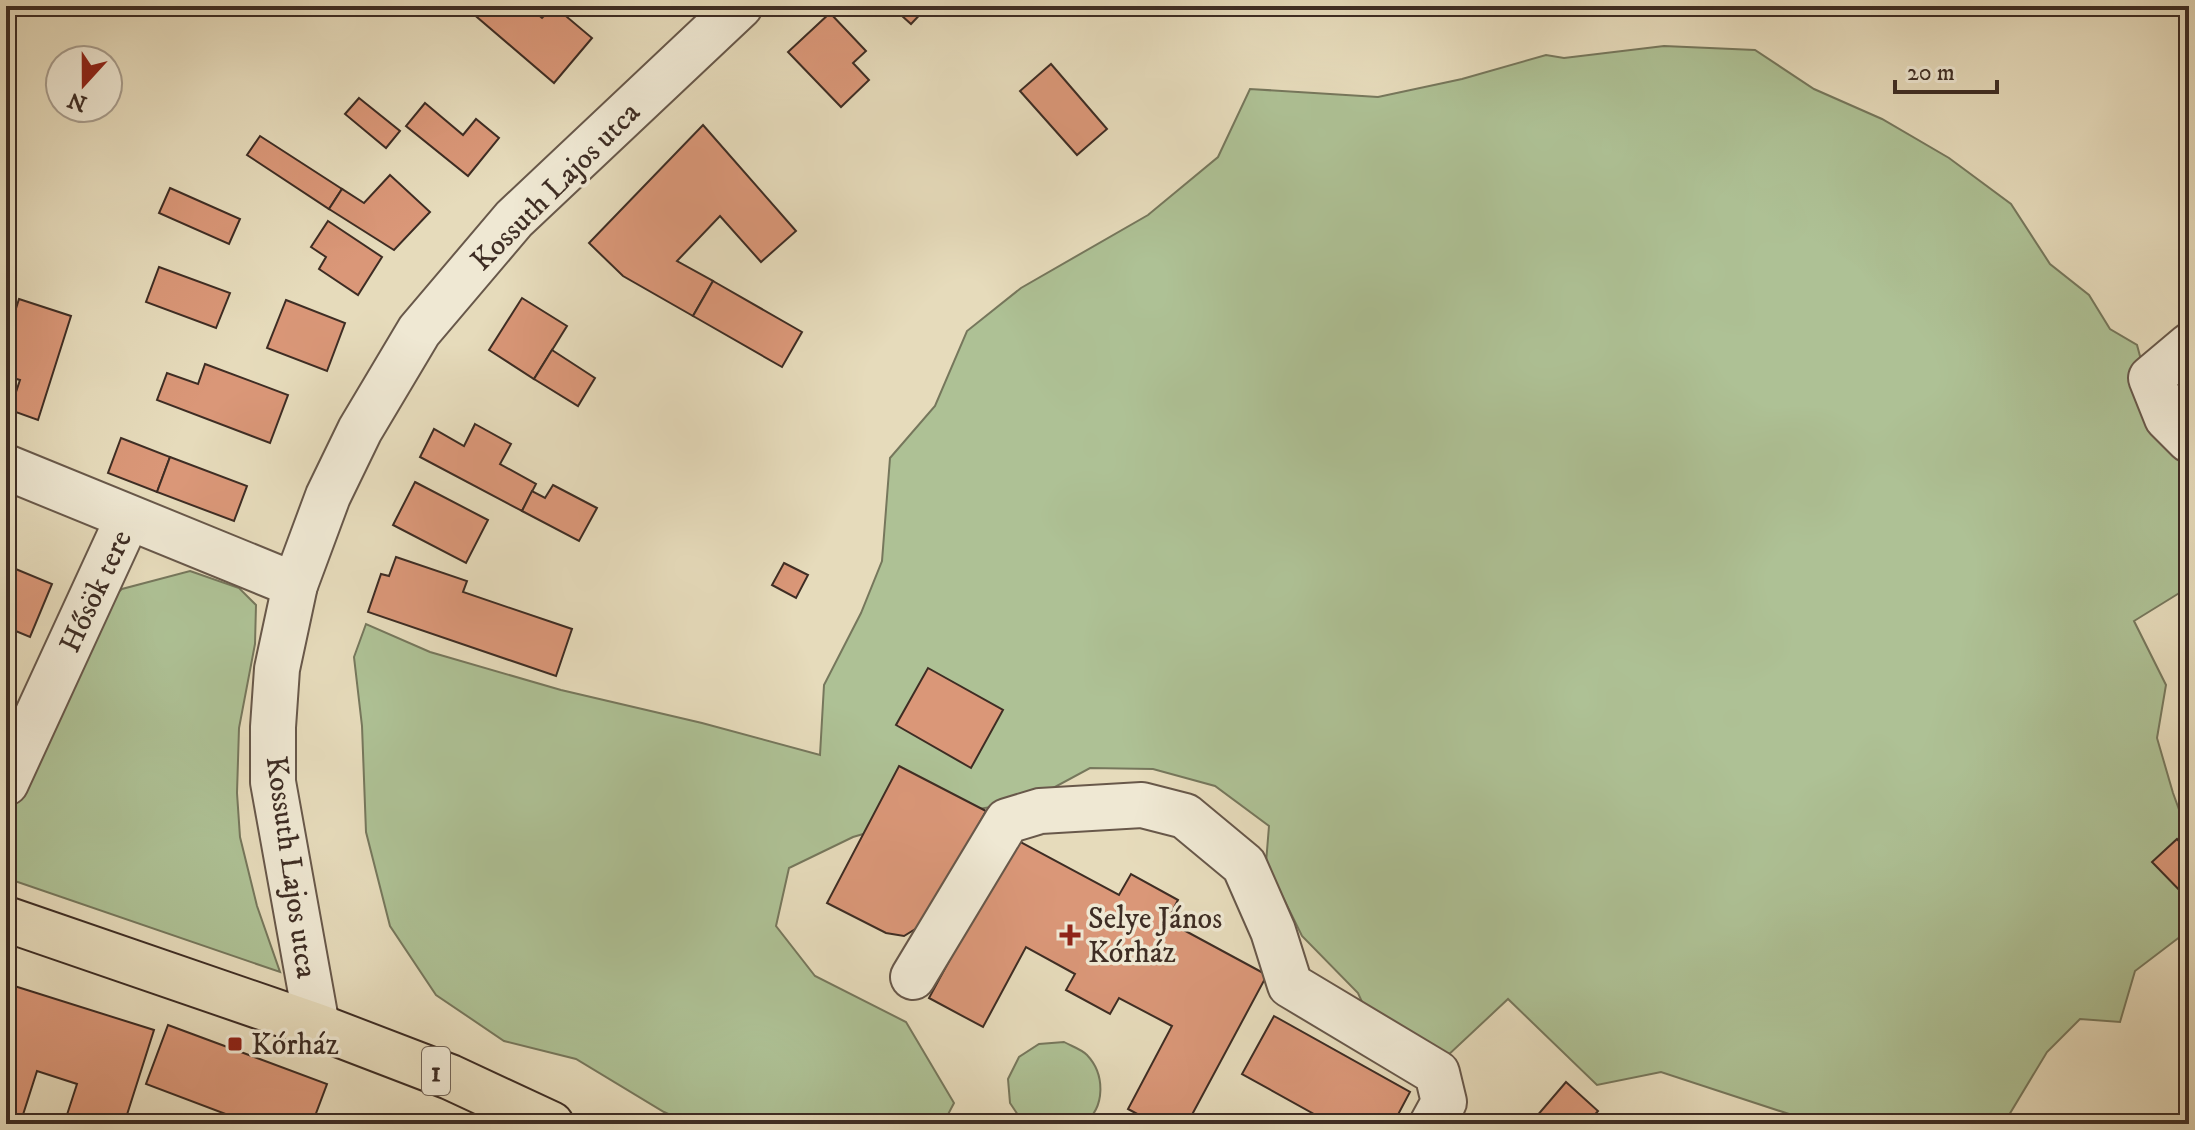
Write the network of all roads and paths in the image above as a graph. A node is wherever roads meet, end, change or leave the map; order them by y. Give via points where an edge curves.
1 (740, 6) edge
2 (2189, 346) edge
3 (2189, 440) edge
4 (6, 467) edge
5 (128, 518) junction
6 (295, 585) junction
7 (17, 730) edge
8 (6, 783) edge
9 (6, 919) edge
10 (913, 977) dead end
11 (317, 1026) junction
12 (551, 1124) edge
13 (1432, 1124) edge

1 - 6 street, Kossuth Lajos utca via 514,219 419,331 360,430
2 - 3 street via 2151,378 2167,418
4 - 5 street
5 - 6 street, Hősök tere
5 - 7 street, Hősök tere
6 - 11 street, Kossuth Lajos utca via 277,669 273,782
7 - 8 street, Hősök tere
9 - 11 main road, 1
10 - 13 street via 1007,821 1040,811 1142,805 1185,816 1244,865 1290,985 1437,1073 1444,1102
11 - 12 main road, 1 via 450,1077

